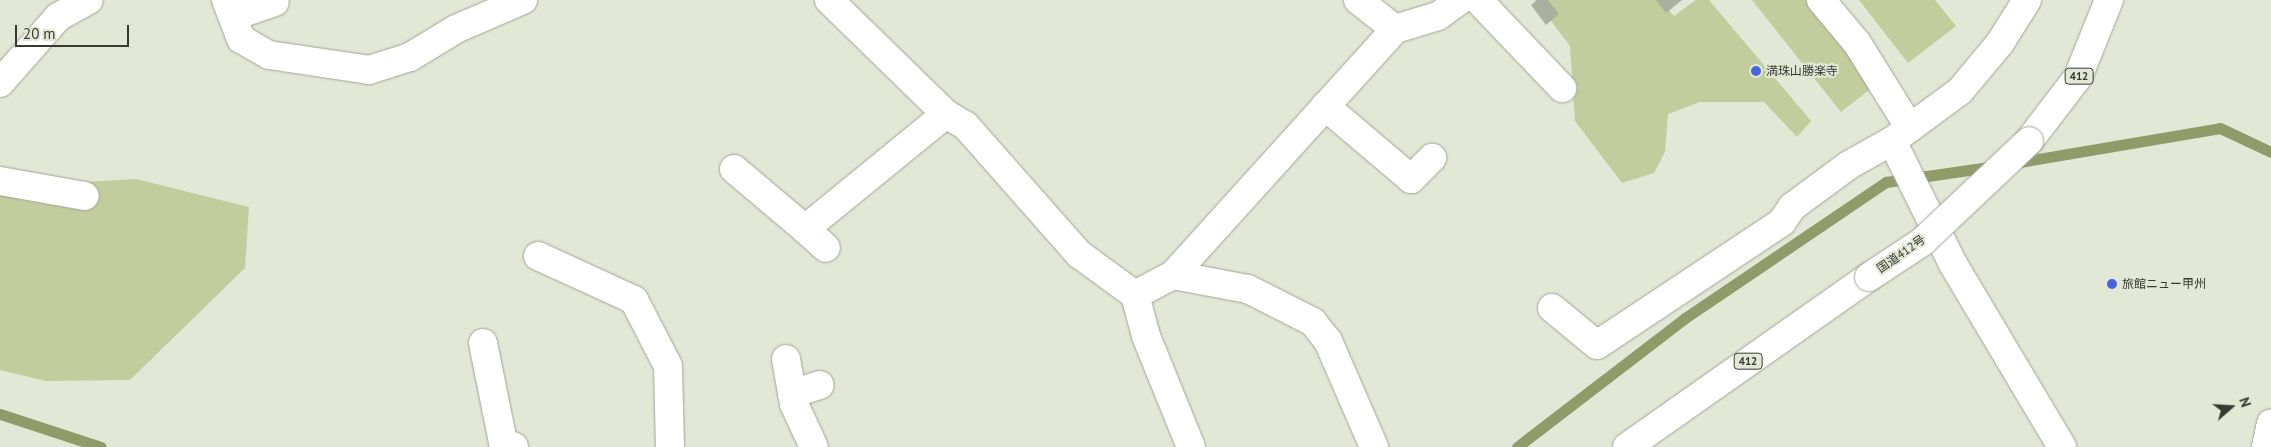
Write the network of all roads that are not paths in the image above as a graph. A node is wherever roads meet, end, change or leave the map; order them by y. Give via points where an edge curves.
1 (89, 0) edge
2 (523, 0) edge
3 (829, 0) edge
4 (1358, 0) edge
5 (1460, 0) edge
6 (1478, 0) edge
7 (1821, 0) edge
8 (2027, 0) edge
9 (2109, 0) edge
10 (275, 2) dead end
11 (230, 8) edge
12 (1395, 30) junction
13 (0, 84) edge
14 (1562, 88) dead end
15 (1325, 106) junction
16 (946, 114) junction
17 (1901, 140) junction
18 (1432, 158) dead end
19 (734, 169) dead end
20 (0, 181) edge
21 (85, 196) dead end
22 (805, 229) junction
23 (826, 248) dead end
24 (538, 256) dead end
25 (1174, 275) junction
26 (1135, 295) junction
27 (1552, 308) dead end
28 (483, 343) dead end
29 (786, 359) dead end
30 (820, 385) dead end
31 (792, 394) junction
32 (2271, 424) edge
33 (514, 447) edge
34 (670, 447) edge
35 (814, 447) edge
36 (1191, 447) edge
37 (1374, 447) edge
38 (1627, 447) edge
39 (2062, 447) edge
40 (2266, 447) edge

1 - 13 main road via 58,17
2 - 11 main road via 456,29 410,57 369,70 269,55 241,39
3 - 16 main road
4 - 12 main road
5 - 12 main road via 1438,16
6 - 14 main road
7 - 17 main road via 1857,43
8 - 17 main road via 2000,43 1960,91
9 - 38 main road, 国道412号 / 412, bridge via 2078,77 2029,141 1922,242
10 - 11 main road
12 - 15 main road
15 - 18 main road via 1411,179
15 - 25 main road
16 - 22 main road
16 - 26 main road via 966,126 1078,254
17 - 27 main road via 1849,165 1792,207 1782,222 1597,345
17 - 39 main road via 1918,188 1952,264
19 - 22 main road
20 - 21 main road
22 - 23 main road
24 - 34 main road via 634,300 668,366
25 - 26 main road
25 - 37 main road via 1248,289 1312,322 1328,341
26 - 36 main road via 1146,336
28 - 33 main road via 479,382 502,442
29 - 31 main road
30 - 31 main road
31 - 35 main road
32 - 40 main road

